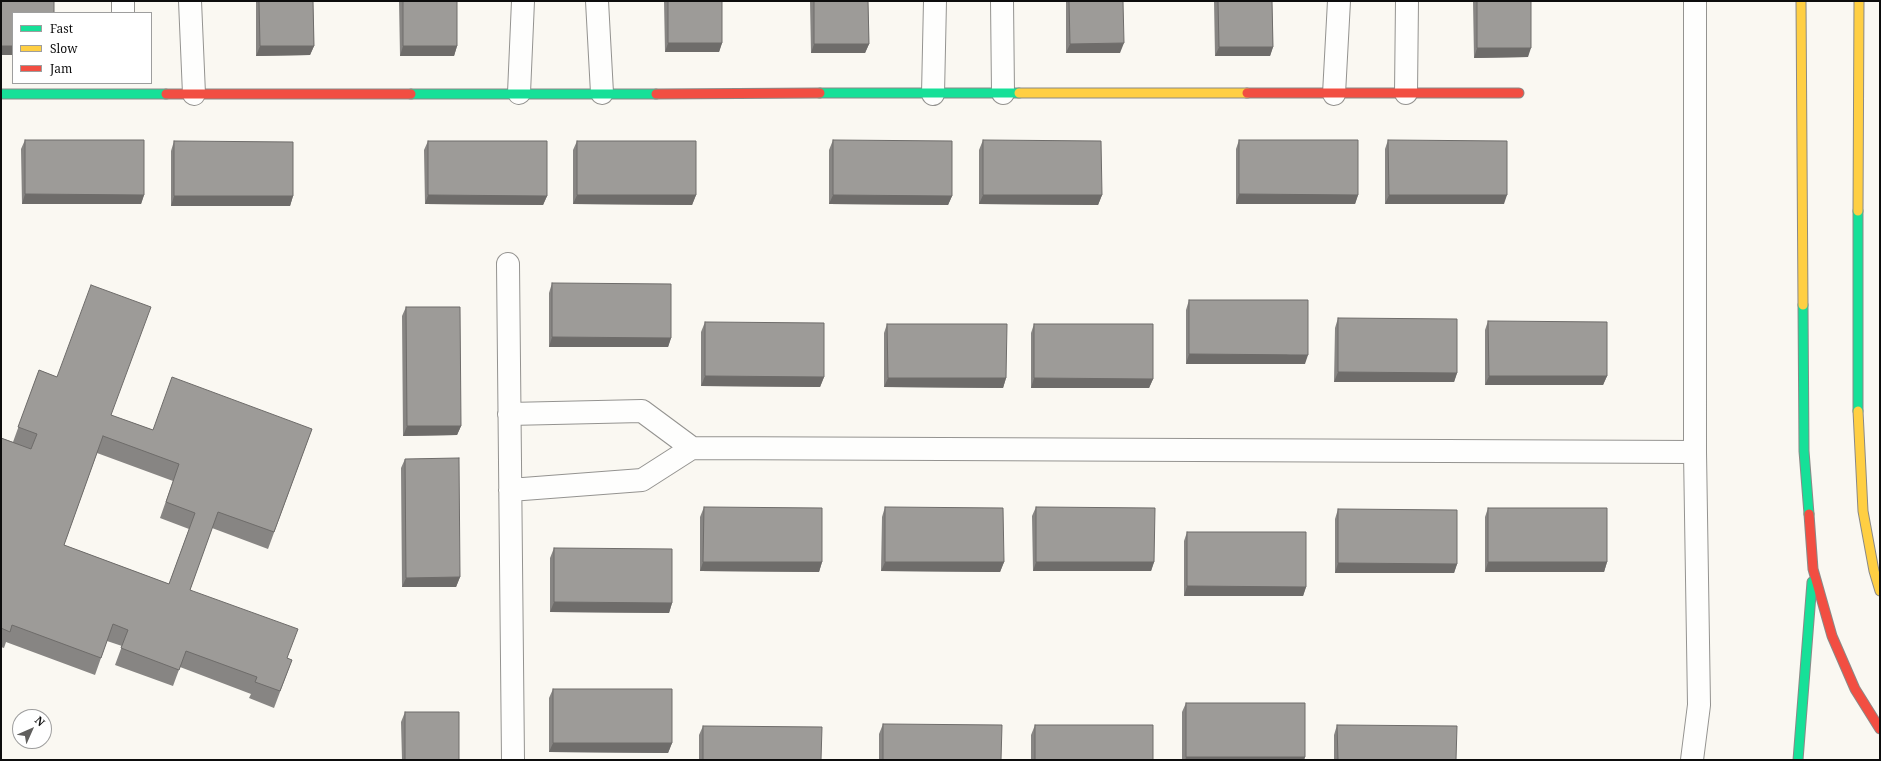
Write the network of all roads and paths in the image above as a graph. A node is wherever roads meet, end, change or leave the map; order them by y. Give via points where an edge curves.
1 (123, 1) edge
2 (190, 1) edge
3 (523, 1) edge
4 (598, 1) edge
5 (935, 1) edge
6 (1002, 1) edge
7 (1340, 1) edge
8 (1407, 1) edge
9 (1695, 1) edge
10 (1801, 1) edge
11 (1859, 1) edge
12 (123, 12) edge
13 (120, 88) edge
14 (519, 93) junction
15 (602, 93) junction
16 (1003, 93) junction
17 (1406, 93) junction
18 (1519, 93) dead end
19 (1, 94) edge
20 (194, 94) junction
21 (933, 94) junction
22 (1334, 94) junction
23 (508, 264) dead end
24 (509, 414) junction
25 (692, 448) junction
26 (1695, 452) junction
27 (510, 490) junction
28 (1813, 569) junction
29 (1880, 591) edge
30 (1880, 730) edge
31 (513, 760) edge
32 (1692, 760) edge
33 (1798, 760) edge

1 - 12 street
2 - 20 street
3 - 14 street
4 - 15 street
5 - 21 street
6 - 16 street
7 - 22 street
8 - 17 street
9 - 26 street
10 - 28 street via 1804,451
11 - 29 street via 1858,404 1863,511
13 - 19 street
13 - 20 street
14 - 15 street
14 - 20 street
15 - 21 street
16 - 21 street
16 - 22 street
17 - 18 street
17 - 22 street
23 - 24 street
24 - 25 street via 642,411
24 - 27 street
25 - 26 street
25 - 27 street via 642,480
26 - 32 street via 1699,705
27 - 31 street
28 - 30 street via 1832,636 1855,689
28 - 33 street

